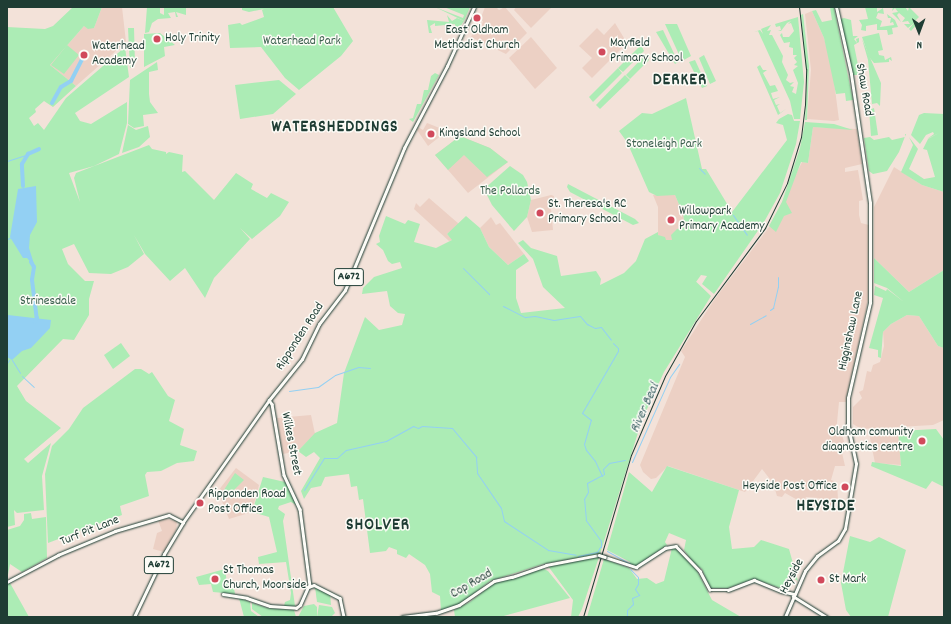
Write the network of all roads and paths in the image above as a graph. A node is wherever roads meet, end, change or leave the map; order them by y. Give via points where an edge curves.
1 (474, 7) edge
2 (836, 7) edge
3 (866, 178) joint
4 (268, 400) junction
5 (856, 464) joint
6 (183, 522) junction
7 (7, 582) edge
8 (310, 586) junction
9 (223, 594) dead end
10 (794, 595) junction
11 (134, 617) edge
12 (344, 617) edge
13 (402, 617) edge
14 (785, 617) edge
15 (827, 617) edge

1 - 4 main road, Ripponden Road / A672 via 448,64 404,148 344,290 319,324 302,359
2 - 3 street, Shaw Road via 851,74
3 - 5 street, Higginshaw Lane via 872,221 870,303 847,408
4 - 6 main road, Ripponden Road / A672
4 - 8 street, Wilkes Street via 272,404 284,475 300,509
5 - 10 street, Heyside via 843,533 838,542 814,558
6 - 7 street, Turf Pit Lane via 169,515 116,531 58,555
6 - 11 main road, Ripponden Road / A672 via 164,554
8 - 9 street via 296,608 270,606 243,597
8 - 12 street via 338,595 342,600
10 - 13 street, Cop Road, bridge via 754,580 728,590 710,590 700,572 676,546 665,548 636,567 599,555 573,559 494,581 470,600 452,608
10 - 14 street, Heyside
10 - 15 street

